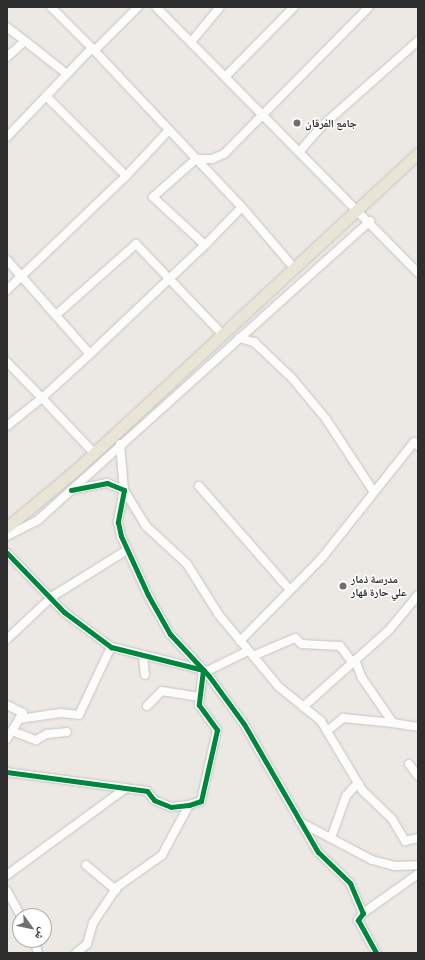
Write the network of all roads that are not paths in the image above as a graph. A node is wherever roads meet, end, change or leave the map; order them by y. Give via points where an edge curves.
1 (51, 7) edge
2 (138, 7) edge
3 (156, 7) edge
4 (220, 7) edge
5 (294, 7) edge
6 (369, 7) edge
7 (7, 27) edge
8 (25, 40) junction
9 (418, 41) edge
10 (191, 42) junction
11 (93, 50) junction
12 (7, 57) edge
13 (67, 74) junction
14 (226, 76) junction
15 (46, 96) junction
16 (265, 116) junction
17 (169, 130) junction
18 (7, 137) edge
19 (300, 151) junction
20 (418, 153) edge
21 (196, 159) junction
22 (126, 176) junction
23 (242, 207) junction
24 (358, 209) junction
25 (370, 221) junction
26 (205, 245) junction
27 (7, 260) edge
28 (295, 269) junction
29 (418, 274) edge
30 (22, 276) junction
31 (169, 278) junction
32 (7, 290) edge
33 (56, 315) junction
34 (223, 335) junction
35 (239, 338) junction
36 (90, 354) junction
37 (7, 362) edge
38 (42, 398) junction
39 (7, 426) edge
40 (120, 444) junction
41 (418, 446) edge
42 (94, 453) junction
43 (199, 486) dead end
44 (71, 490) junction
45 (124, 490) junction
46 (374, 492) junction
47 (7, 527) edge
48 (7, 536) edge
49 (127, 550) junction
50 (7, 553) edge
51 (290, 590) junction
52 (418, 595) edge
53 (52, 596) junction
54 (7, 639) edge
55 (240, 640) junction
56 (111, 647) junction
57 (250, 654) junction
58 (143, 656) junction
59 (354, 661) junction
60 (204, 671) junction
61 (145, 676) dead end
62 (200, 697) junction
63 (7, 705) edge
64 (147, 706) dead end
65 (304, 707) junction
66 (19, 719) junction
67 (394, 723) junction
68 (418, 727) edge
69 (12, 731) junction
70 (327, 731) junction
71 (67, 732) dead end
72 (7, 739) edge
73 (409, 764) dead end
74 (7, 772) edge
75 (418, 776) edge
76 (358, 783) junction
77 (126, 788) junction
78 (189, 806) junction
79 (299, 822) junction
80 (331, 838) junction
81 (418, 838) edge
82 (408, 841) junction
83 (418, 849) edge
84 (86, 865) dead end
85 (418, 865) edge
86 (418, 874) edge
87 (7, 875) edge
88 (7, 890) edge
89 (116, 890) junction
90 (17, 908) edge
91 (364, 913) junction
92 (76, 953) edge
93 (376, 953) edge

1 - 11 street
2 - 11 street
3 - 10 street
4 - 10 street
5 - 14 street
6 - 16 street
7 - 8 street
8 - 12 street
8 - 13 street
9 - 19 street via 323,125
10 - 14 street
11 - 13 street
11 - 17 street
13 - 15 street
14 - 16 street
15 - 18 street
15 - 22 street
16 - 19 street
16 - 21 street via 224,154 212,160
17 - 21 street
17 - 22 street
19 - 24 street
20 - 24 main road
21 - 23 street
21 - 26 street via 153,197
22 - 30 street
23 - 26 street
23 - 28 street
24 - 25 street
24 - 28 main road
25 - 29 street
25 - 35 street
26 - 31 street
27 - 30 street
28 - 34 main road
30 - 32 street
30 - 33 street
31 - 33 street via 136,244
31 - 34 street
31 - 36 street
33 - 36 street
34 - 42 main road
35 - 40 street
35 - 46 street via 254,342 292,378 326,419
36 - 38 street
37 - 38 street
38 - 39 street
38 - 42 street
40 - 44 street
40 - 45 street
41 - 46 street via 414,442
42 - 47 main road
43 - 51 street
44 - 45 street via 107,483
44 - 48 street via 38,520
45 - 49 street via 118,522
45 - 55 street via 146,526 187,564
46 - 51 street via 321,558
49 - 53 street
49 - 60 street via 170,634
50 - 53 street
51 - 55 street
52 - 59 street via 388,630
53 - 54 street
53 - 56 street via 64,612
55 - 57 street
56 - 58 street
56 - 66 street via 79,715 61,713
57 - 59 street via 295,638 302,644 340,646
57 - 60 street
57 - 65 street via 279,687
58 - 60 street
58 - 61 street
59 - 65 street
59 - 67 street via 362,678
60 - 62 street
60 - 79 street via 244,724
62 - 64 street via 162,691
62 - 78 street via 199,705 217,730 201,802
63 - 66 street via 23,713
65 - 70 street via 321,721
66 - 69 street
67 - 68 street
67 - 70 street via 343,718
69 - 71 street via 36,740 47,734
69 - 72 street
70 - 76 street
73 - 75 street
74 - 77 street
76 - 80 street via 346,796
76 - 82 street
77 - 78 street via 147,791 154,800 171,807
77 - 87 street
78 - 89 street via 162,855
79 - 80 street
79 - 91 street via 318,852 350,883
80 - 85 street via 372,860 394,866
81 - 82 street
82 - 83 street
84 - 89 street
86 - 91 street
88 - 90 street
89 - 92 street via 93,923 87,944
91 - 93 street via 358,920

